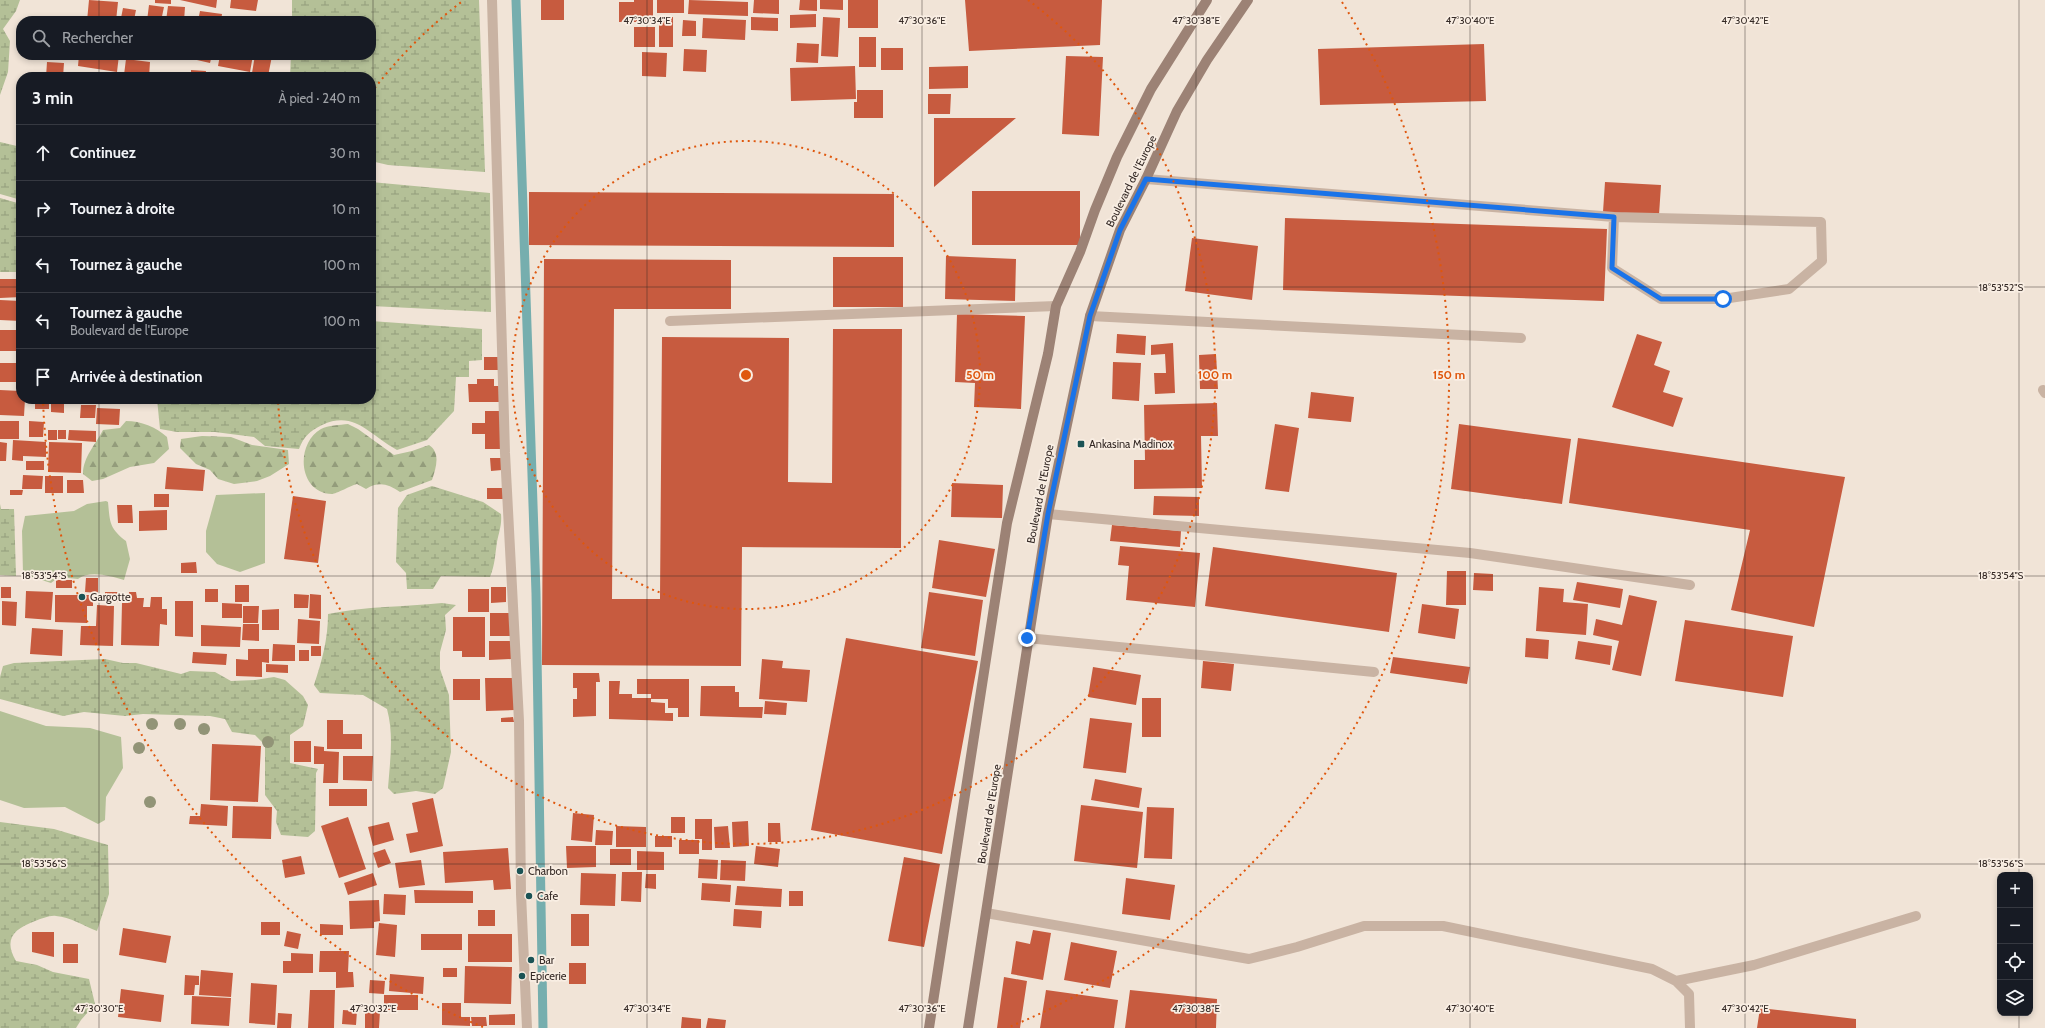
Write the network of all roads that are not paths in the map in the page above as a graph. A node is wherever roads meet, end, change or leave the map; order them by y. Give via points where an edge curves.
1 (492, 0) edge
2 (1207, 0) edge
3 (1248, 0) edge
4 (1146, 179) junction
5 (1614, 217) junction
6 (1056, 306) junction
7 (1090, 316) junction
8 (670, 321) dead end
9 (1521, 338) dead end
10 (1048, 514) junction
11 (1690, 585) dead end
12 (1027, 638) junction
13 (1374, 672) dead end
14 (986, 913) junction
15 (1916, 916) dead end
16 (1676, 980) junction
17 (527, 1028) edge
18 (929, 1028) edge
19 (968, 1028) edge
20 (1690, 1028) edge

1 - 17 street via 505,454 519,721 521,894
2 - 6 main road, Boulevard de l'Europe via 1151,89 1117,157
3 - 4 main road, Boulevard de l'Europe via 1207,60 1177,111
4 - 5 street
4 - 7 main road, Boulevard de l'Europe via 1120,230
5 - 5 street via 1612,268 1661,299 1723,299 1789,289 1822,261 1821,222
6 - 8 street
6 - 18 main road, Boulevard de l'Europe via 1048,354 1007,523
7 - 9 street
7 - 10 main road, Boulevard de l'Europe
10 - 11 street via 1470,552
10 - 12 main road, Boulevard de l'Europe
12 - 13 street
12 - 14 main road, Boulevard de l'Europe
14 - 16 street via 1249,959 1364,926 1443,926 1652,969
14 - 19 main road, Boulevard de l'Europe
15 - 16 street via 1754,966
16 - 20 street via 1689,994

